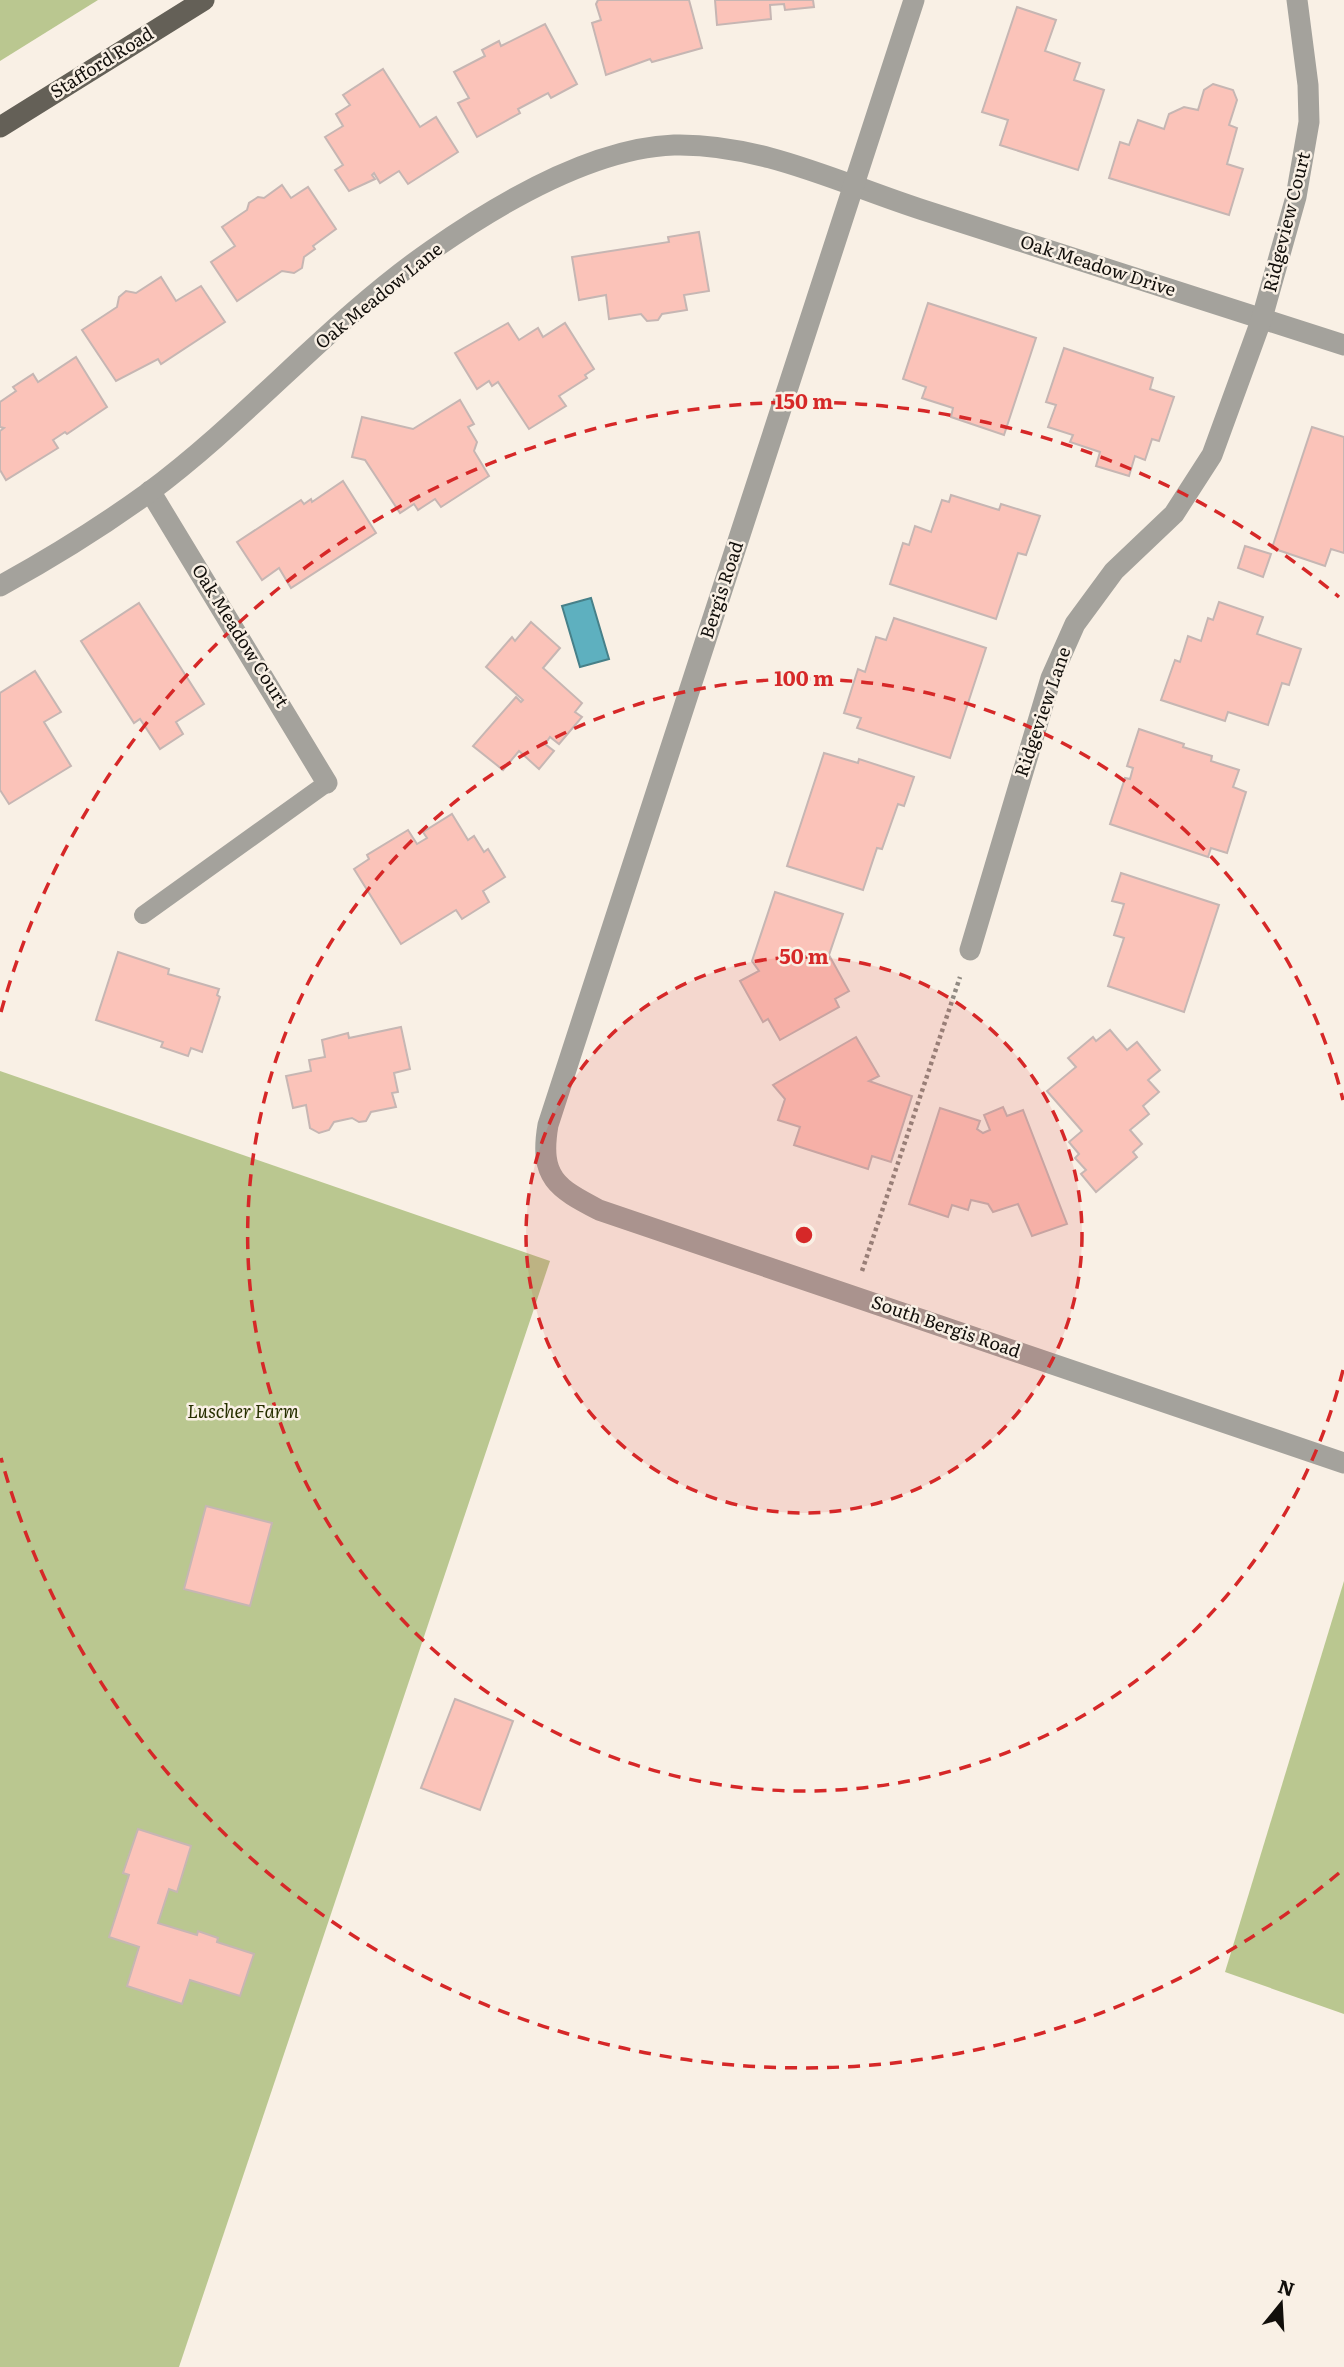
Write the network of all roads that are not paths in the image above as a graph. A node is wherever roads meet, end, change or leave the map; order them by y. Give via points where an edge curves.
1 (204, 0) edge
2 (914, 0) edge
3 (1297, 0) edge
4 (0, 127) edge
5 (853, 186) junction
6 (1262, 318) junction
7 (1344, 345) edge
8 (150, 491) junction
9 (0, 586) edge
10 (327, 783) joint
11 (143, 915) dead end
12 (970, 950) road end
13 (555, 1181) joint
14 (1344, 1463) edge

1 - 4 main road, Stafford Road
2 - 5 street, Bergis Road
3 - 6 street, Ridgeview Court via 1309,122 1296,197
5 - 6 street, Oak Meadow Drive
5 - 8 street, Oak Meadow Lane via 792,164 707,146 672,145 624,152 592,163 515,198 431,250
5 - 13 street, Bergis Road via 548,1125 545,1151
6 - 7 street, Oak Meadow Drive
6 - 12 street, Ridgeview Lane via 1212,455 1174,514 1114,571 1075,624 1051,678
8 - 9 street, Oak Meadow Lane via 58,554
8 - 10 street, Oak Meadow Court
10 - 11 lane
13 - 14 street, South Bergis Road via 566,1194 599,1210

